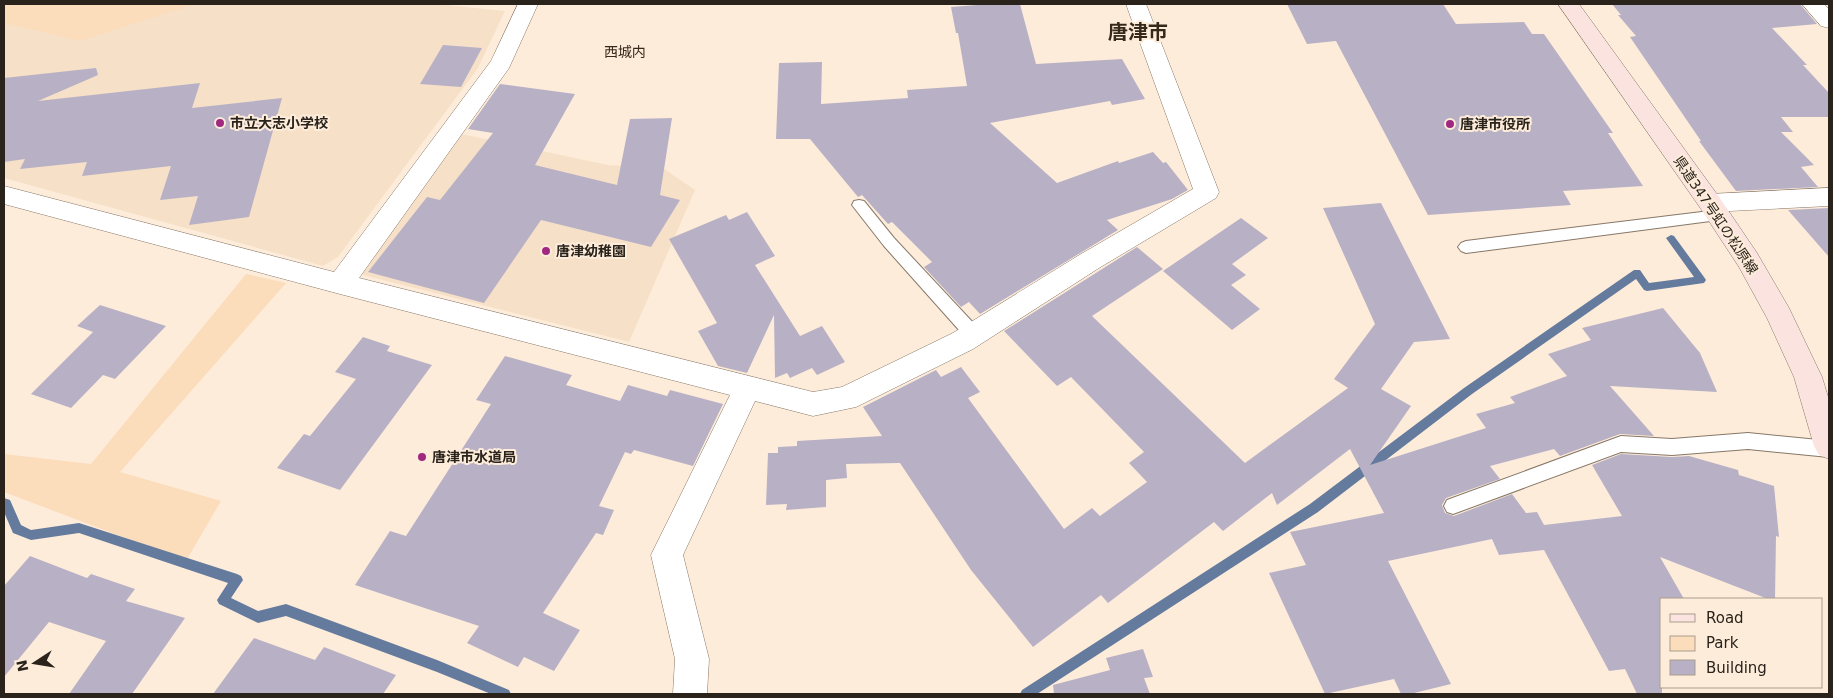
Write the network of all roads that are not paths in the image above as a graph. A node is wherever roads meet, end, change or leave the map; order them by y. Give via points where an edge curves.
1 (528, 4) edge
2 (1136, 4) edge
3 (1568, 4) edge
4 (1812, 4) edge
5 (1829, 21) edge
6 (4, 195) edge
7 (1829, 197) edge
8 (859, 205) dead end
9 (1714, 209) junction
10 (1466, 247) dead end
11 (340, 284) junction
12 (973, 334) junction
13 (748, 386) junction
14 (1829, 447) edge
15 (1453, 506) dead end
16 (690, 694) edge

1 - 11 street via 502,63
2 - 12 street via 1207,192
3 - 9 main road, 県道347号虹の松原線
4 - 5 street
6 - 11 street
7 - 9 street
8 - 12 lane via 888,242
9 - 10 lane
9 - 14 main road, 県道347号虹の松原線 via 1780,316 1808,377
11 - 13 street
12 - 13 street via 846,398 813,404
13 - 16 street via 667,555 692,659
14 - 15 lane via 1748,442 1672,448 1621,444

